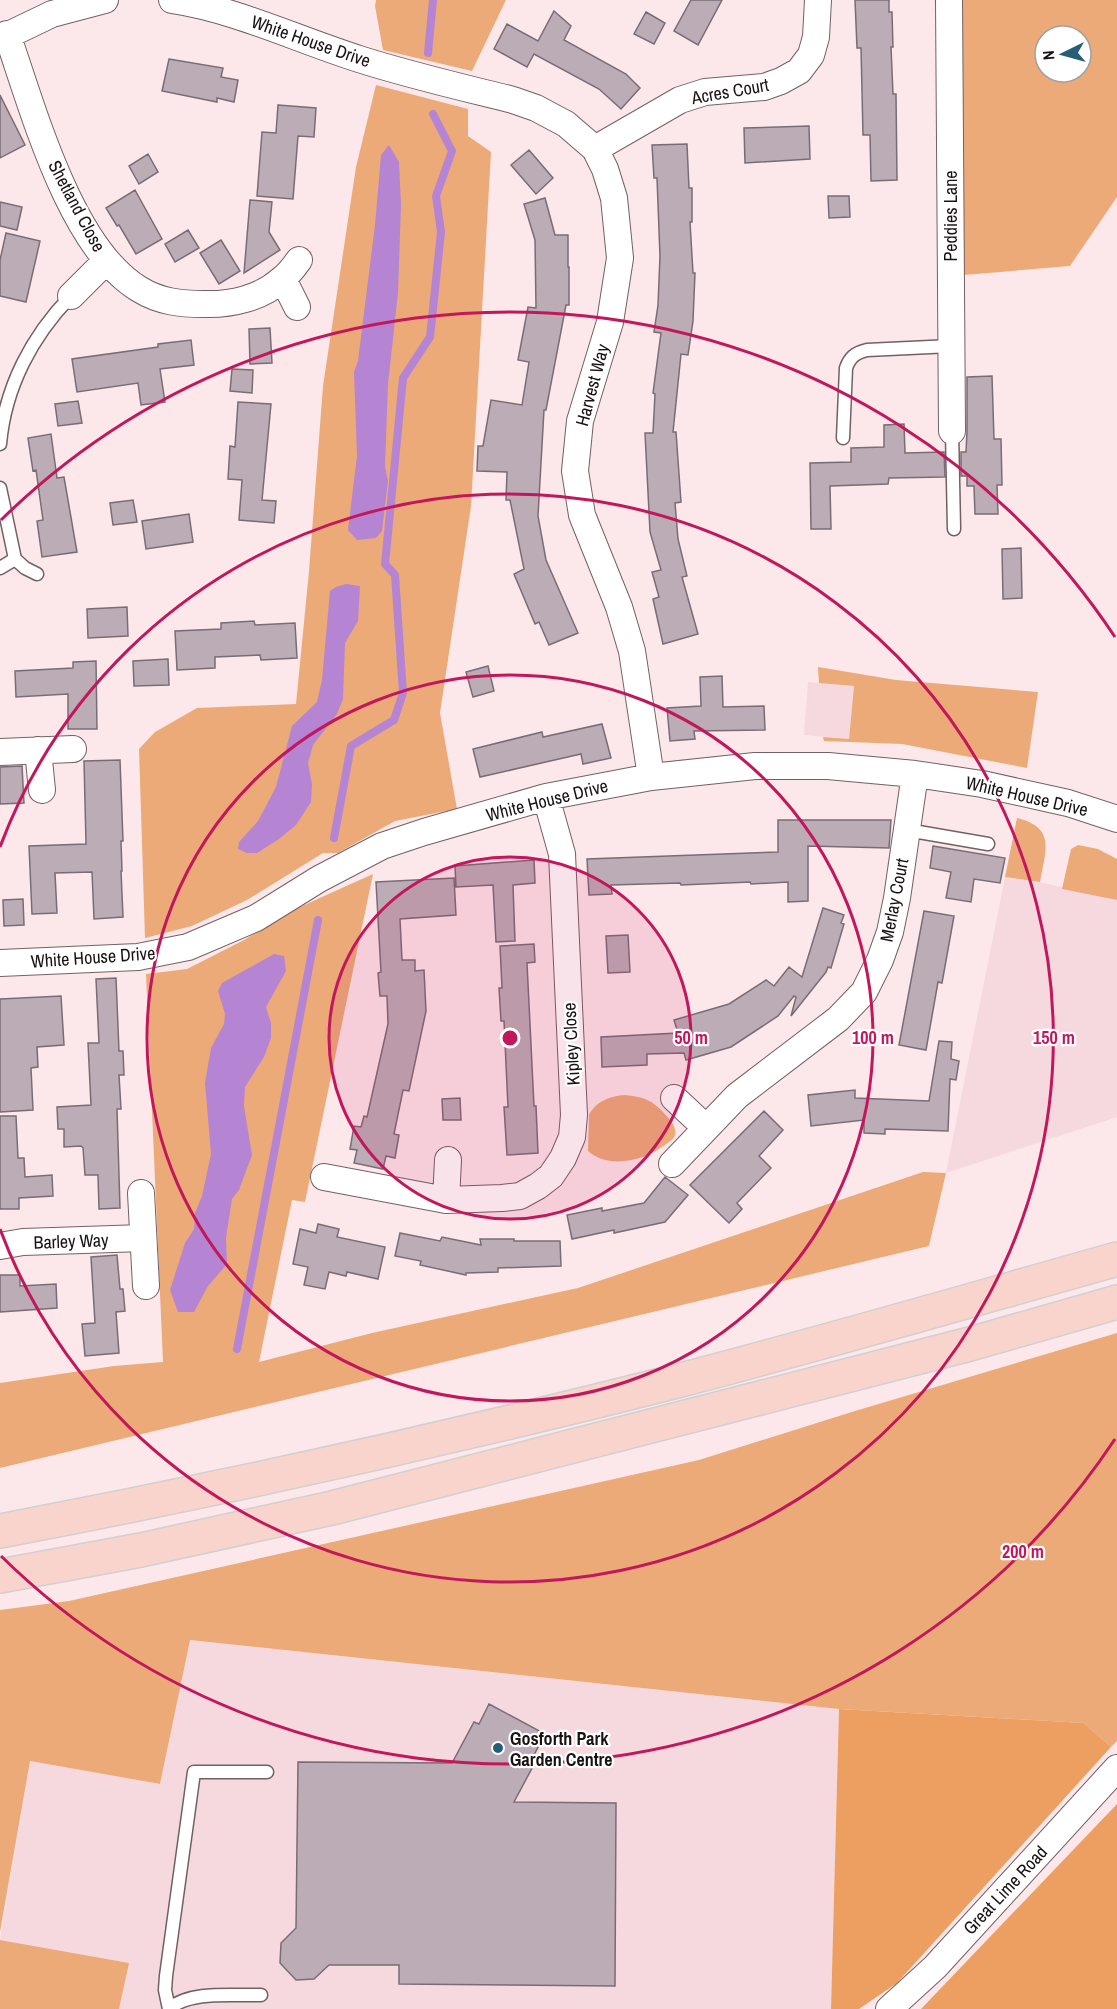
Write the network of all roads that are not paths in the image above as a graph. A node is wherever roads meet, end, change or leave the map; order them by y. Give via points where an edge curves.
1 (105, 0) edge
2 (172, 0) edge
3 (818, 0) edge
4 (949, 0) edge
5 (4, 36) edge
6 (450, 84) joint
7 (595, 149) junction
8 (299, 260) dead end
9 (106, 261) junction
10 (283, 279) junction
11 (71, 296) joint
12 (297, 307) dead end
13 (951, 346) junction
14 (952, 431) joint
15 (843, 438) dead end
16 (0, 444) edge
17 (0, 488) edge
18 (954, 529) dead end
19 (15, 560) junction
20 (0, 568) edge
21 (37, 574) dead end
22 (73, 749) dead end
23 (38, 750) junction
24 (0, 752) edge
25 (915, 774) junction
26 (651, 777) junction
27 (42, 790) dead end
28 (546, 797) junction
29 (1117, 819) edge
30 (907, 830) junction
31 (988, 844) dead end
32 (0, 963) edge
33 (674, 1098) dead end
34 (706, 1128) junction
35 (448, 1160) dead end
36 (672, 1164) dead end
37 (324, 1177) dead end
38 (141, 1193) dead end
39 (446, 1200) junction
40 (143, 1238) junction
41 (0, 1246) edge
42 (1117, 1259) edge
43 (146, 1286) dead end
44 (1117, 1302) edge
45 (0, 1532) edge
46 (0, 1576) edge
47 (1117, 1768) edge
48 (267, 1772) dead end
49 (261, 1995) dead end
50 (169, 2009) edge
51 (889, 2009) edge

1 - 5 street via 52,14
2 - 6 street, White House Drive via 234,15 358,59
3 - 7 street, Acres Court via 812,55 799,71 764,87 705,92 680,100
4 - 13 street, Peddies Lane
5 - 9 street, Shetland Close via 56,172
6 - 7 street, Harvest Way via 536,108 566,124
7 - 26 street, Harvest Way via 614,198 620,258 610,322 580,421 575,471 582,514 632,651
8 - 10 street, Shetland Close
9 - 10 street, Shetland Close via 139,289 176,304 238,301
9 - 11 street
10 - 12 street
11 - 16 lane via 26,356 10,393
13 - 14 street, Peddies Lane
13 - 15 lane via 856,352 846,368
14 - 18 lane
17 - 19 lane
19 - 20 lane
19 - 21 lane
22 - 23 street
23 - 24 street
23 - 27 street
25 - 26 street, White House Drive via 828,766 766,766
25 - 29 street, White House Drive via 982,783
25 - 30 street, Merlay Court
26 - 28 street, White House Drive
28 - 32 street, White House Drive via 382,846 255,918 188,947 138,957
28 - 39 street, Kipley Close via 562,855 572,1137 551,1176 520,1196
30 - 31 lane
30 - 34 street, Merlay Court via 890,932 864,992 838,1020 737,1096
33 - 34 street
34 - 36 street, Merlay Court
35 - 39 street
37 - 39 street, Kipley Close
38 - 40 street
40 - 41 street, Barley Way
40 - 43 street
42 - 45 main road via 506,1424
44 - 46 main road via 970,1344 332,1508
47 - 51 street, Great Lime Road via 934,1967
48 - 50 lane via 194,1772 166,1976
49 - 50 lane via 191,1997

